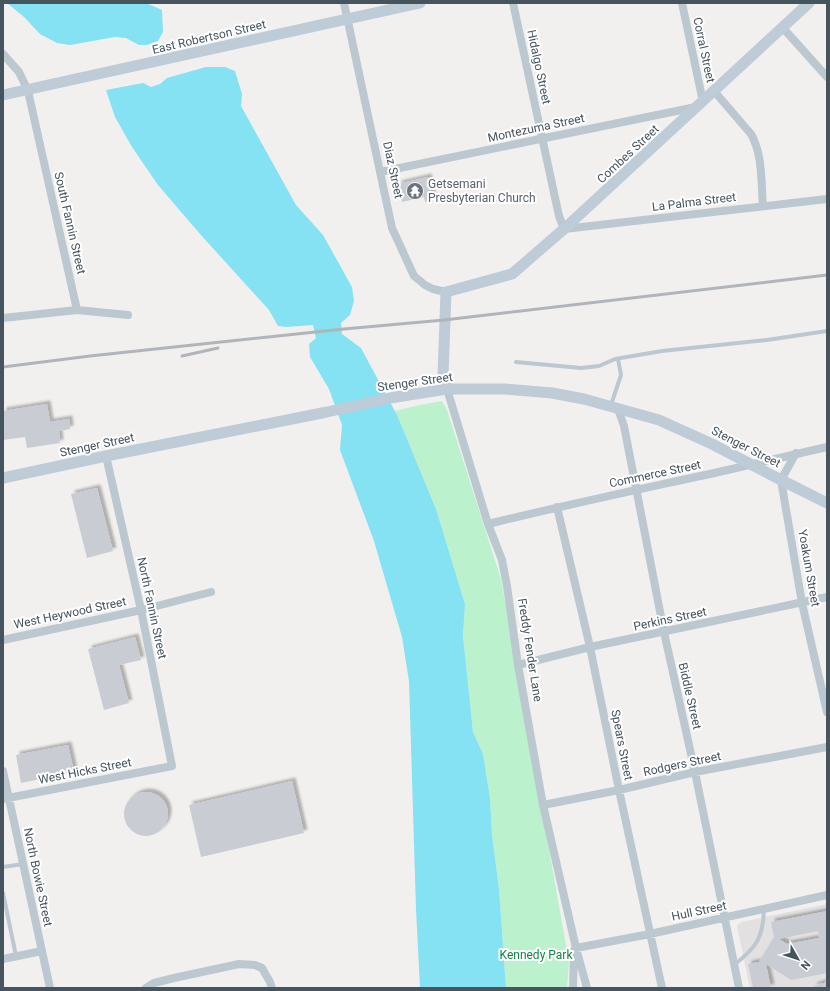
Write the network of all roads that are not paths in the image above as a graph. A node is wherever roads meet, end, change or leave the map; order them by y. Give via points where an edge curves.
1 (344, 3) edge
2 (420, 3) edge
3 (513, 3) edge
4 (682, 3) edge
5 (809, 3) edge
6 (347, 19) junction
7 (783, 28) junction
8 (3, 54) edge
9 (827, 77) edge
10 (28, 91) junction
11 (714, 91) junction
12 (3, 96) edge
13 (700, 104) junction
14 (542, 139) junction
15 (380, 172) junction
16 (827, 199) edge
17 (763, 206) junction
18 (564, 230) junction
19 (446, 292) junction
20 (77, 310) junction
21 (128, 315) dead end
22 (3, 318) edge
23 (827, 331) edge
24 (618, 359) junction
25 (516, 362) dead end
26 (447, 388) junction
27 (614, 407) junction
28 (827, 447) edge
29 (796, 454) junction
30 (106, 456) junction
31 (754, 465) junction
32 (3, 478) edge
33 (781, 480) junction
34 (636, 490) junction
35 (827, 503) edge
36 (557, 507) junction
37 (488, 524) junction
38 (211, 592) dead end
39 (827, 597) edge
40 (802, 603) junction
41 (141, 610) junction
42 (664, 632) junction
43 (3, 640) edge
44 (590, 647) junction
45 (518, 665) junction
46 (827, 712) edge
47 (827, 747) edge
48 (172, 766) joint
49 (3, 771) edge
50 (695, 772) junction
51 (618, 790) junction
52 (6, 798) edge
53 (543, 805) junction
54 (23, 864) junction
55 (3, 867) edge
56 (3, 893) edge
57 (827, 895) edge
58 (764, 909) junction
59 (724, 917) junction
60 (650, 934) junction
61 (576, 948) junction
62 (42, 951) junction
63 (16, 956) junction
64 (3, 959) edge
65 (734, 965) junction
66 (50, 988) edge
67 (146, 988) edge
68 (272, 988) edge
69 (573, 988) edge
70 (588, 988) edge
71 (662, 988) edge
72 (739, 988) edge

1 - 6 street, Diaz Street
2 - 6 street, East Robertson Street
3 - 14 street, Hidalgo Street
4 - 13 street, Corral Street
5 - 7 street, Combes Street
6 - 10 street, East Robertson Street
6 - 15 street, Diaz Street
7 - 9 street
7 - 11 street, Combes Street
8 - 10 street, South Fannin Street via 19,72
10 - 12 street, East Robertson Street
10 - 20 street, South Fannin Street
11 - 13 street, Combes Street
11 - 17 street via 754,140 758,152
13 - 14 street, Montezuma Street
13 - 18 street, Combes Street
14 - 15 street, Montezuma Street
14 - 18 street, Hidalgo Street
15 - 19 street, Diaz Street via 392,228 414,276 433,289
16 - 17 street, La Palma Street
17 - 18 street, La Palma Street
18 - 19 street, Combes Street via 512,274
19 - 26 street, Freddy Fender Lane via 443,376
20 - 21 street
20 - 22 street
23 - 24 lane via 662,351
24 - 25 lane via 599,366 581,368
24 - 27 lane via 620,375
26 - 27 street, Stenger Street via 552,393
26 - 30 street, Stenger Street
26 - 37 street, Freddy Fender Lane
27 - 31 street, Stenger Street via 659,420
27 - 34 street, Biddle Street via 624,426
28 - 29 street, Commerce Street
29 - 31 street, Commerce Street
29 - 33 street
30 - 32 street, Stenger Street
30 - 41 street, North Fannin Street
31 - 33 street, Stenger Street
31 - 34 street, Commerce Street
33 - 35 street, Stenger Street
33 - 40 street, Yoakum Street
34 - 36 street, Commerce Street
34 - 42 street, Biddle Street
36 - 37 street, Commerce Street
36 - 44 street, Spears Street
37 - 45 street, Freddy Fender Lane via 503,567
38 - 41 street, West Heywood Street
39 - 40 street, Perkins Street
40 - 42 street, Perkins Street
40 - 46 street, Yoakum Street
41 - 43 street, West Heywood Street
41 - 48 street, North Fannin Street
42 - 44 street, Perkins Street
42 - 50 street, Biddle Street
44 - 45 street, Perkins Street
44 - 51 street, Spears Street
45 - 53 street, Freddy Fender Lane
47 - 50 street, Rodgers Street
48 - 52 street, West Hicks Street
49 - 52 street, North Bowie Street
50 - 51 street, Rodgers Street
50 - 59 street, Biddle Street
51 - 53 street, Rodgers Street
51 - 60 street, Spears Street
52 - 54 street, North Bowie Street
53 - 61 street, Freddy Fender Lane
54 - 55 lane
54 - 62 street, North Bowie Street
56 - 63 lane
57 - 58 street, Hull Street
58 - 59 street, Hull Street
58 - 65 lane via 760,937 748,954
59 - 60 street, Hull Street
59 - 65 street, Biddle Street
60 - 61 street, Hull Street
60 - 71 street, Spears Street
61 - 69 street
61 - 70 street, Freddy Fender Lane
62 - 63 street
62 - 66 street, North Bowie Street
63 - 64 street
65 - 72 street, Biddle Street
67 - 68 street via 154,983 239,964 262,968

